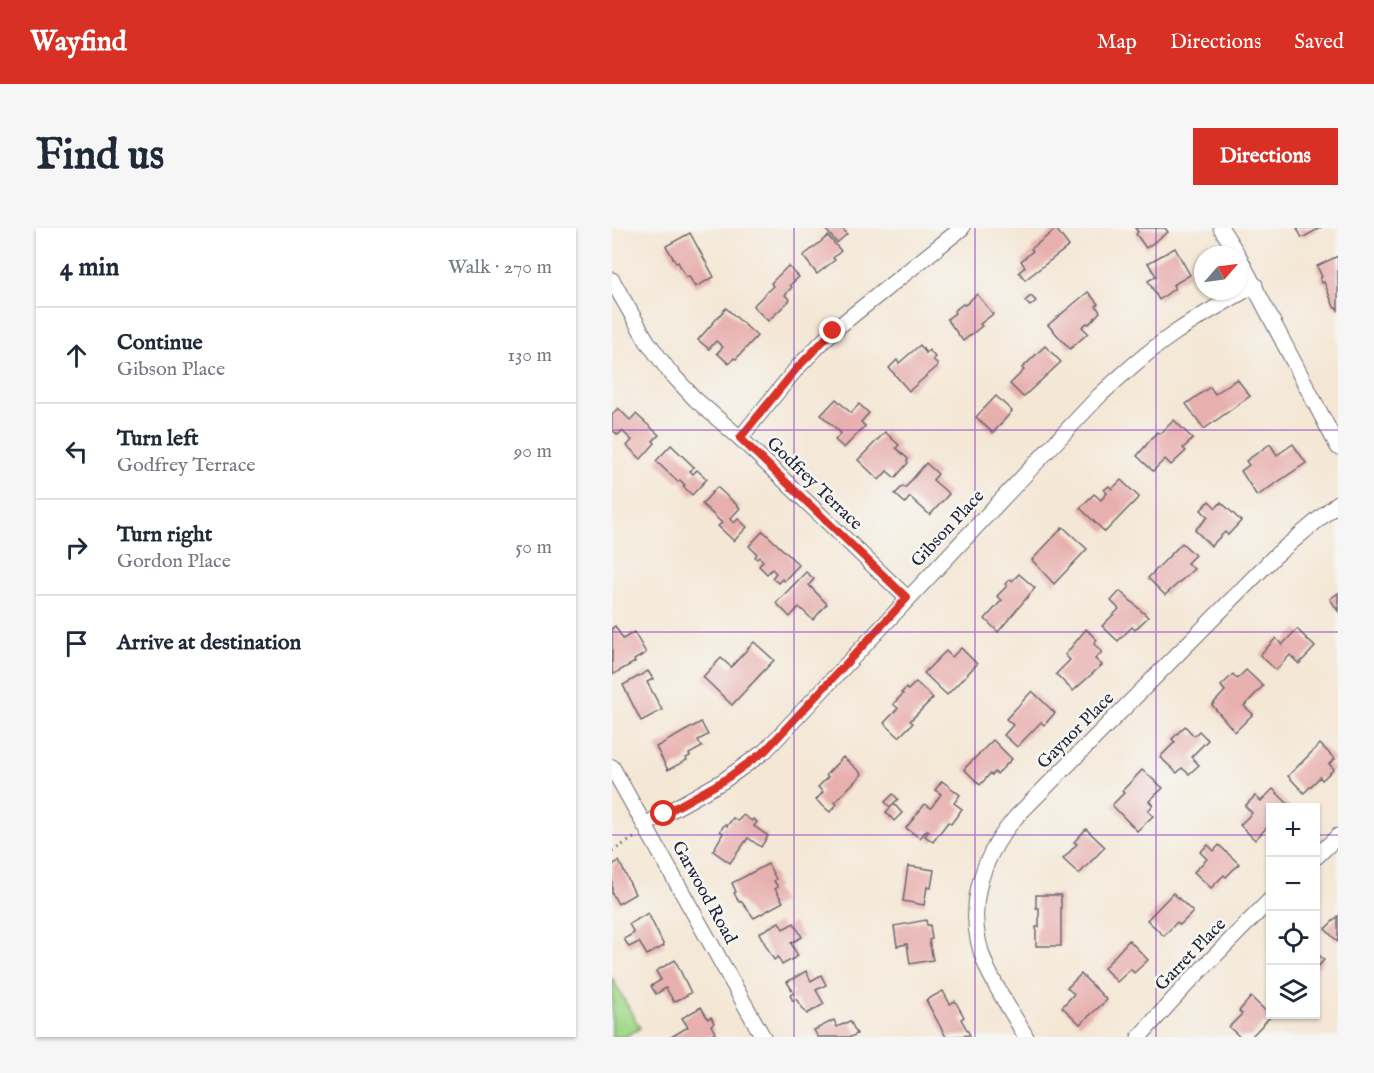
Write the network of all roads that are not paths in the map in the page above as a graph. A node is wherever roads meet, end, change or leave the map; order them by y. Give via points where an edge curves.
1 (962, 228) edge
2 (1221, 228) edge
3 (1232, 246) edge
4 (1248, 273) edge
5 (612, 280) edge
6 (1255, 285) junction
7 (740, 438) junction
8 (1338, 447) edge
9 (1338, 503) edge
10 (907, 598) junction
11 (612, 767) edge
12 (646, 827) junction
13 (1338, 836) edge
14 (1320, 853) edge
15 (1266, 904) edge
16 (763, 1037) edge
17 (1026, 1037) edge
18 (1139, 1037) edge

1 - 7 street via 833,331
2 - 3 street
4 - 6 street
5 - 7 street, Godfrey Terrace via 669,371 694,399
6 - 8 street
6 - 10 street, Gibson Place via 1174,333 1128,369
7 - 10 street, Godfrey Terrace
9 - 17 street, Gaynor Place via 1266,565 1016,817 992,849 979,881 976,927 987,968
10 - 12 street, Gibson Place via 765,751
11 - 12 street, Garwood Road
12 - 16 street, Garwood Road
13 - 14 street
15 - 18 street, Garret Place

